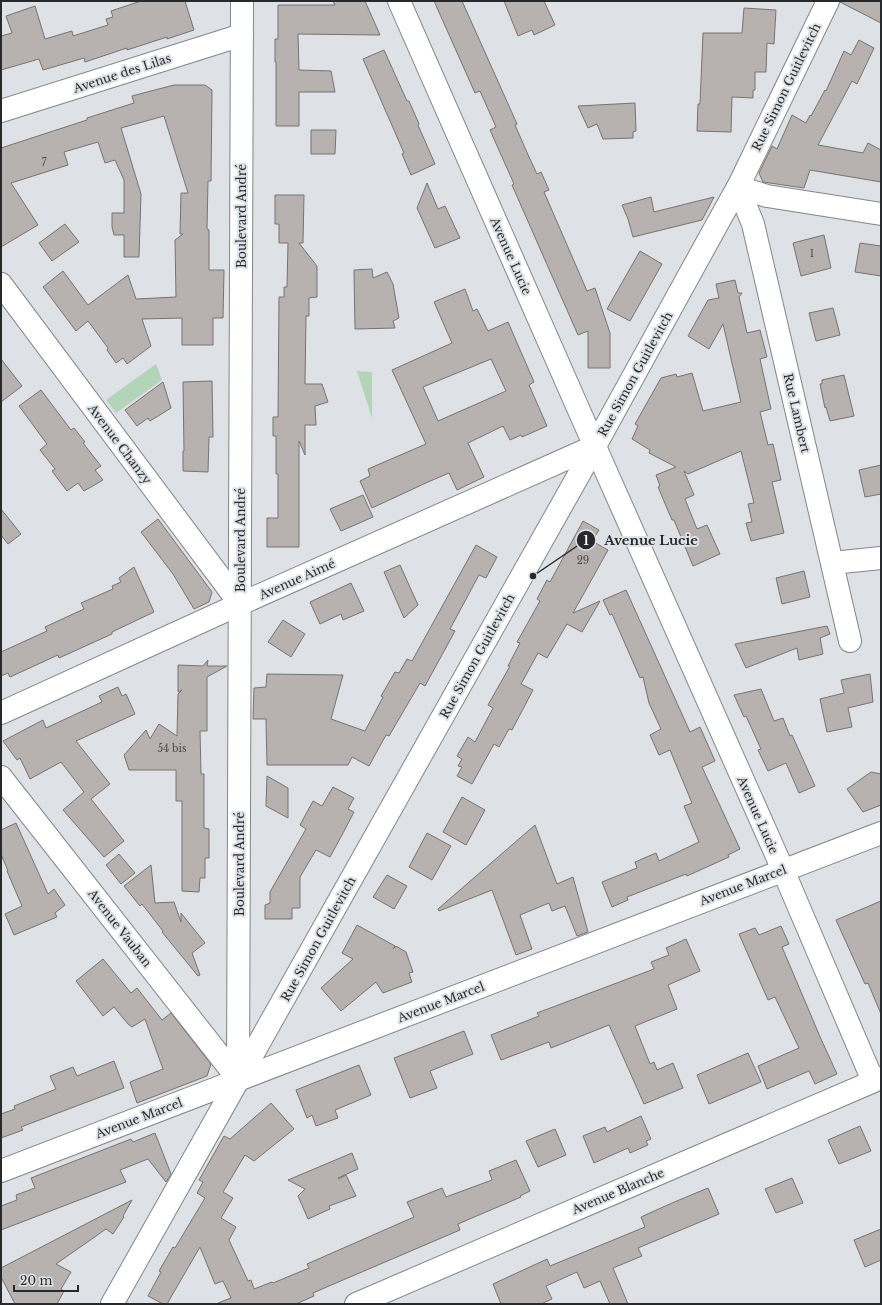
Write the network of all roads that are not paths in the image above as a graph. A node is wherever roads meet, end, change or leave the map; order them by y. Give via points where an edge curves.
1 (242, 1) edge
2 (400, 1) edge
3 (828, 1) edge
4 (242, 35) junction
5 (1, 111) edge
6 (738, 187) junction
7 (881, 214) edge
8 (1, 284) edge
9 (595, 446) junction
10 (881, 558) edge
11 (832, 563) junction
12 (240, 604) junction
13 (850, 641) dead end
14 (1, 713) edge
15 (1, 777) edge
16 (881, 833) edge
17 (783, 870) junction
18 (238, 1079) junction
19 (877, 1080) edge
20 (1, 1171) edge
21 (112, 1304) edge
22 (356, 1304) edge

1 - 4 street, Boulevard André
2 - 9 street, Avenue Lucie
3 - 6 street, Rue Simon Guitlevitch
4 - 5 street, Avenue des Lilas
4 - 12 street, Boulevard André
6 - 7 street via 767,196
6 - 9 street, Rue Simon Guitlevitch
6 - 11 street, Rue Lambert via 753,224
8 - 12 street, Avenue Chanzy
9 - 12 street, Avenue Aimé
9 - 17 street, Avenue Lucie
9 - 18 street, Rue Simon Guitlevitch
10 - 11 street
11 - 13 street, Rue Lambert
12 - 14 street, Avenue Aimé
12 - 18 street, Boulevard André
15 - 18 street, Avenue Vauban
16 - 17 street, Avenue Marcel
17 - 18 street, Avenue Marcel
17 - 19 street, Avenue Lucie
18 - 20 street, Avenue Marcel
18 - 21 street, Rue Simon Guitlevitch
19 - 22 street, Avenue Blanche

